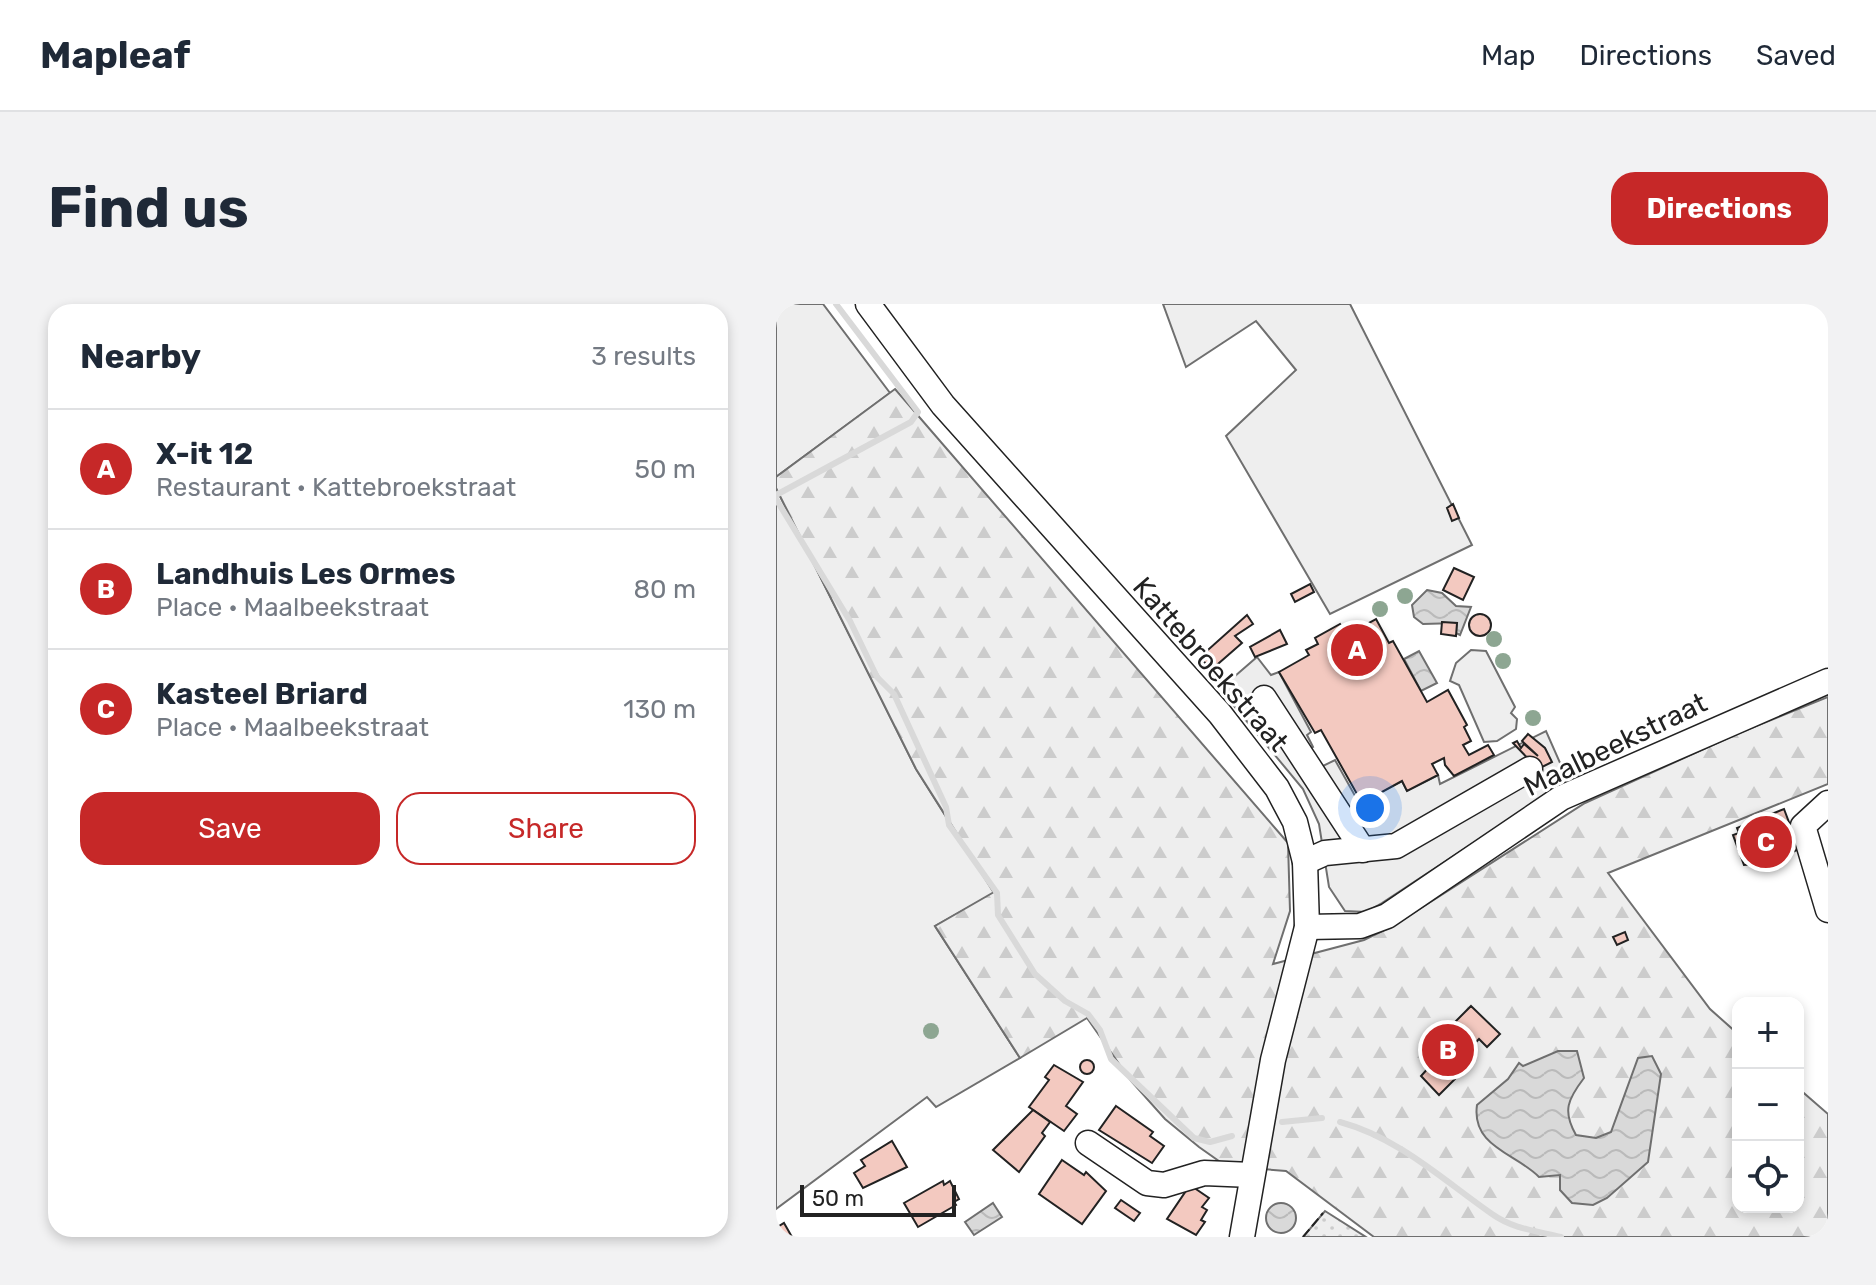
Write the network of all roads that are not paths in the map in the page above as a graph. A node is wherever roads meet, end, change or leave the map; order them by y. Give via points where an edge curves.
1 (868, 304) edge
2 (1828, 681) edge
3 (1264, 698) dead end
4 (1530, 769) dead end
5 (1828, 803) edge
6 (1363, 850) junction
7 (1305, 862) junction
8 (1828, 910) edge
9 (1307, 927) junction
10 (1088, 1143) dead end
11 (1252, 1178) junction
12 (1242, 1237) edge

1 - 7 street, Kattebroekstraat via 943,405 1220,714 1277,788 1295,822
2 - 9 street, Maalbeekstraat via 1561,798 1387,916 1360,926
3 - 6 street
4 - 6 street via 1396,846
5 - 8 street via 1803,826
6 - 7 street via 1325,853
7 - 9 street, Kattebroekstraat
9 - 11 street, Kattebroekstraat via 1257,1135
10 - 11 street via 1147,1183 1164,1185 1204,1173
11 - 12 street, Kattebroekstraat

